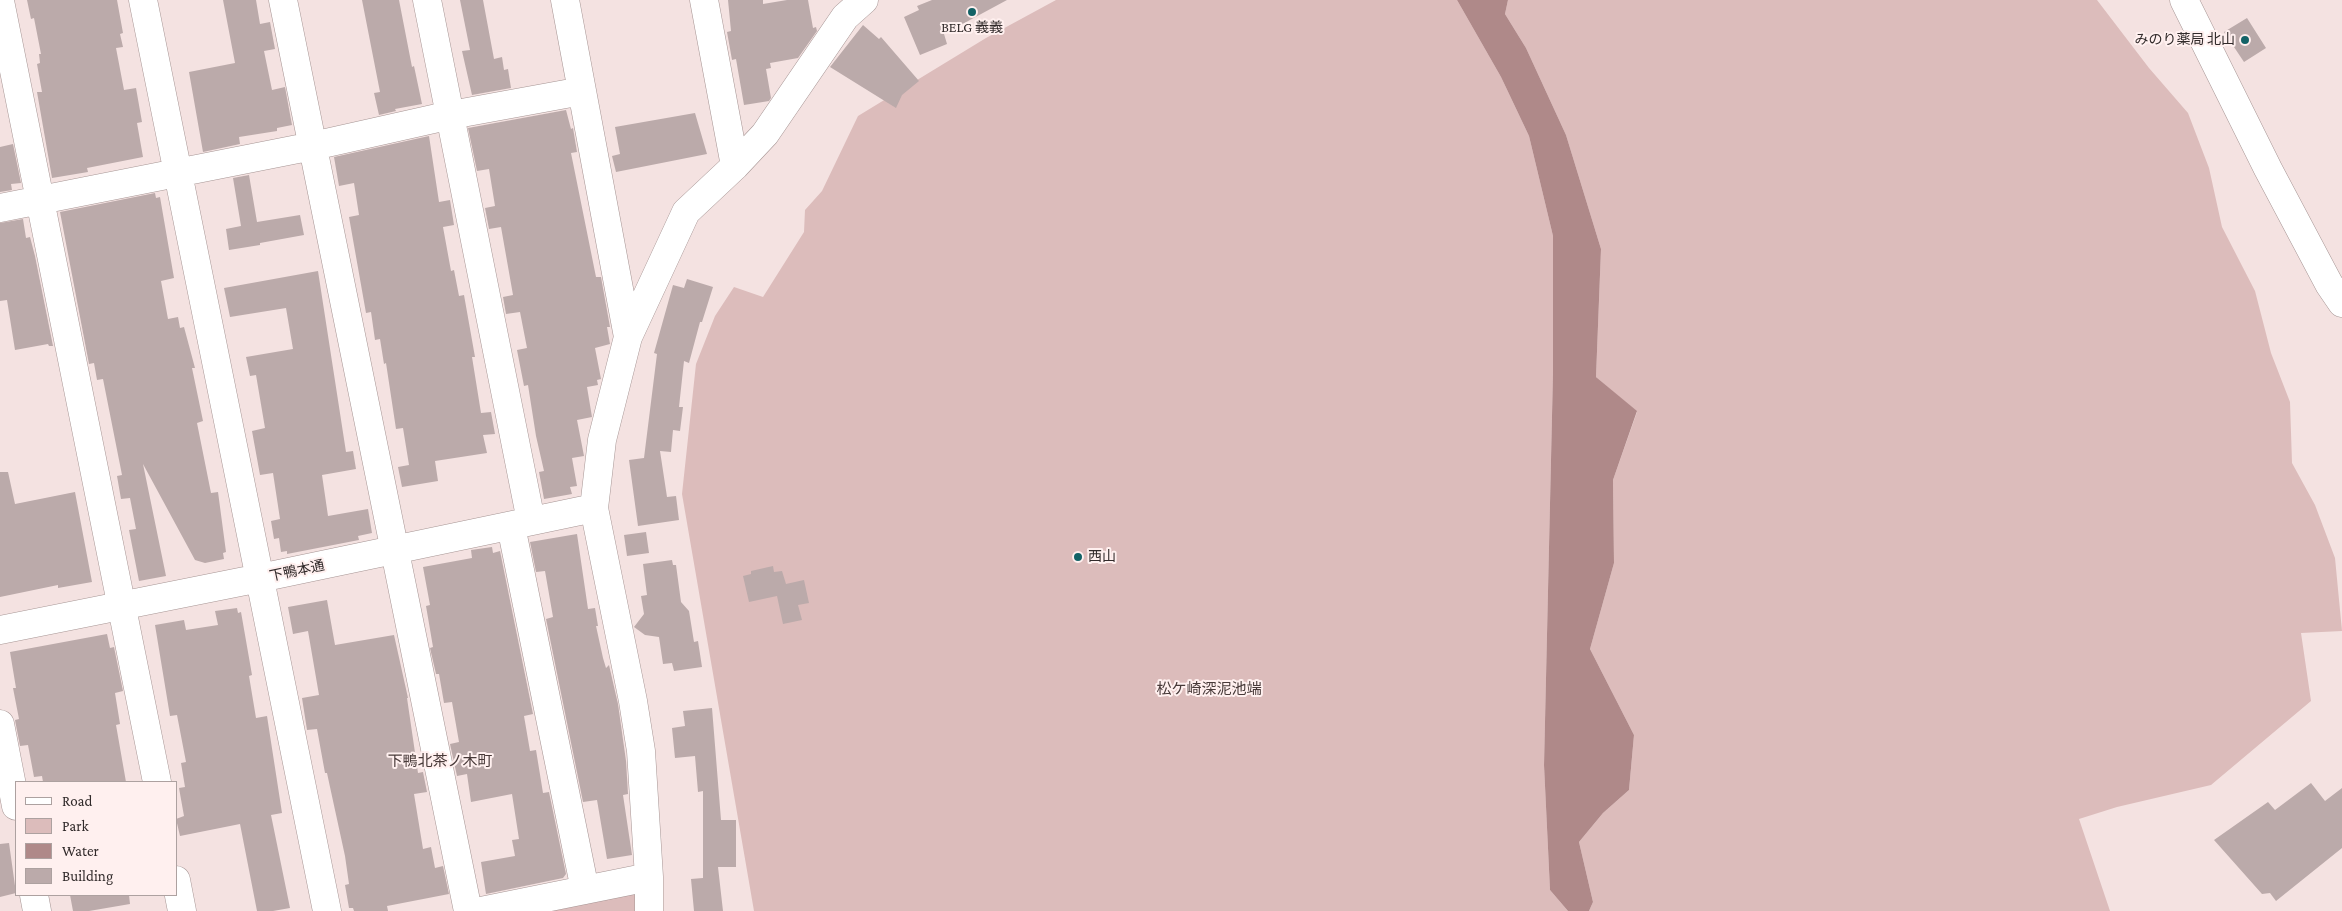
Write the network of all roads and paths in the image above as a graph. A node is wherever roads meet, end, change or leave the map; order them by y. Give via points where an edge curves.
1 (143, 0) edge
2 (283, 0) edge
3 (427, 0) edge
4 (566, 0) edge
5 (704, 0) edge
6 (2184, 0) edge
7 (0, 1) edge
8 (850, 6) edge
9 (582, 91) junction
10 (451, 114) junction
11 (313, 146) junction
12 (735, 166) junction
13 (178, 173) junction
14 (40, 200) junction
15 (0, 208) edge
16 (2342, 303) edge
17 (628, 337) junction
18 (594, 508) junction
19 (521, 524) junction
20 (394, 550) junction
21 (260, 578) junction
22 (121, 606) junction
23 (0, 630) edge
24 (0, 724) edge
25 (157, 781) edge
26 (15, 801) edge
27 (649, 877) junction
28 (178, 890) edge
29 (585, 890) junction
30 (34, 896) edge
31 (37, 911) edge
32 (182, 911) edge
33 (327, 911) edge
34 (468, 911) edge
35 (481, 911) edge
36 (648, 911) edge

1 - 13 street
2 - 11 street
3 - 10 street
4 - 9 street
5 - 12 street
6 - 16 street via 2268,169 2328,284
7 - 14 street
8 - 12 street via 765,134
9 - 10 street
9 - 17 street
10 - 11 street
10 - 19 street
11 - 13 street
11 - 20 street
12 - 17 street via 686,212
13 - 14 street
13 - 21 street
14 - 15 street
14 - 22 street
17 - 18 street via 602,440
18 - 19 street, 下鴨本通
18 - 27 street via 641,751
19 - 20 street, 下鴨本通
19 - 29 street
20 - 21 street, 下鴨本通
20 - 34 street
21 - 22 street, 下鴨本通
21 - 33 street
22 - 23 street, 下鴨本通
22 - 25 street
24 - 26 street
27 - 29 street
27 - 36 street
28 - 32 street
29 - 35 street
30 - 31 street

